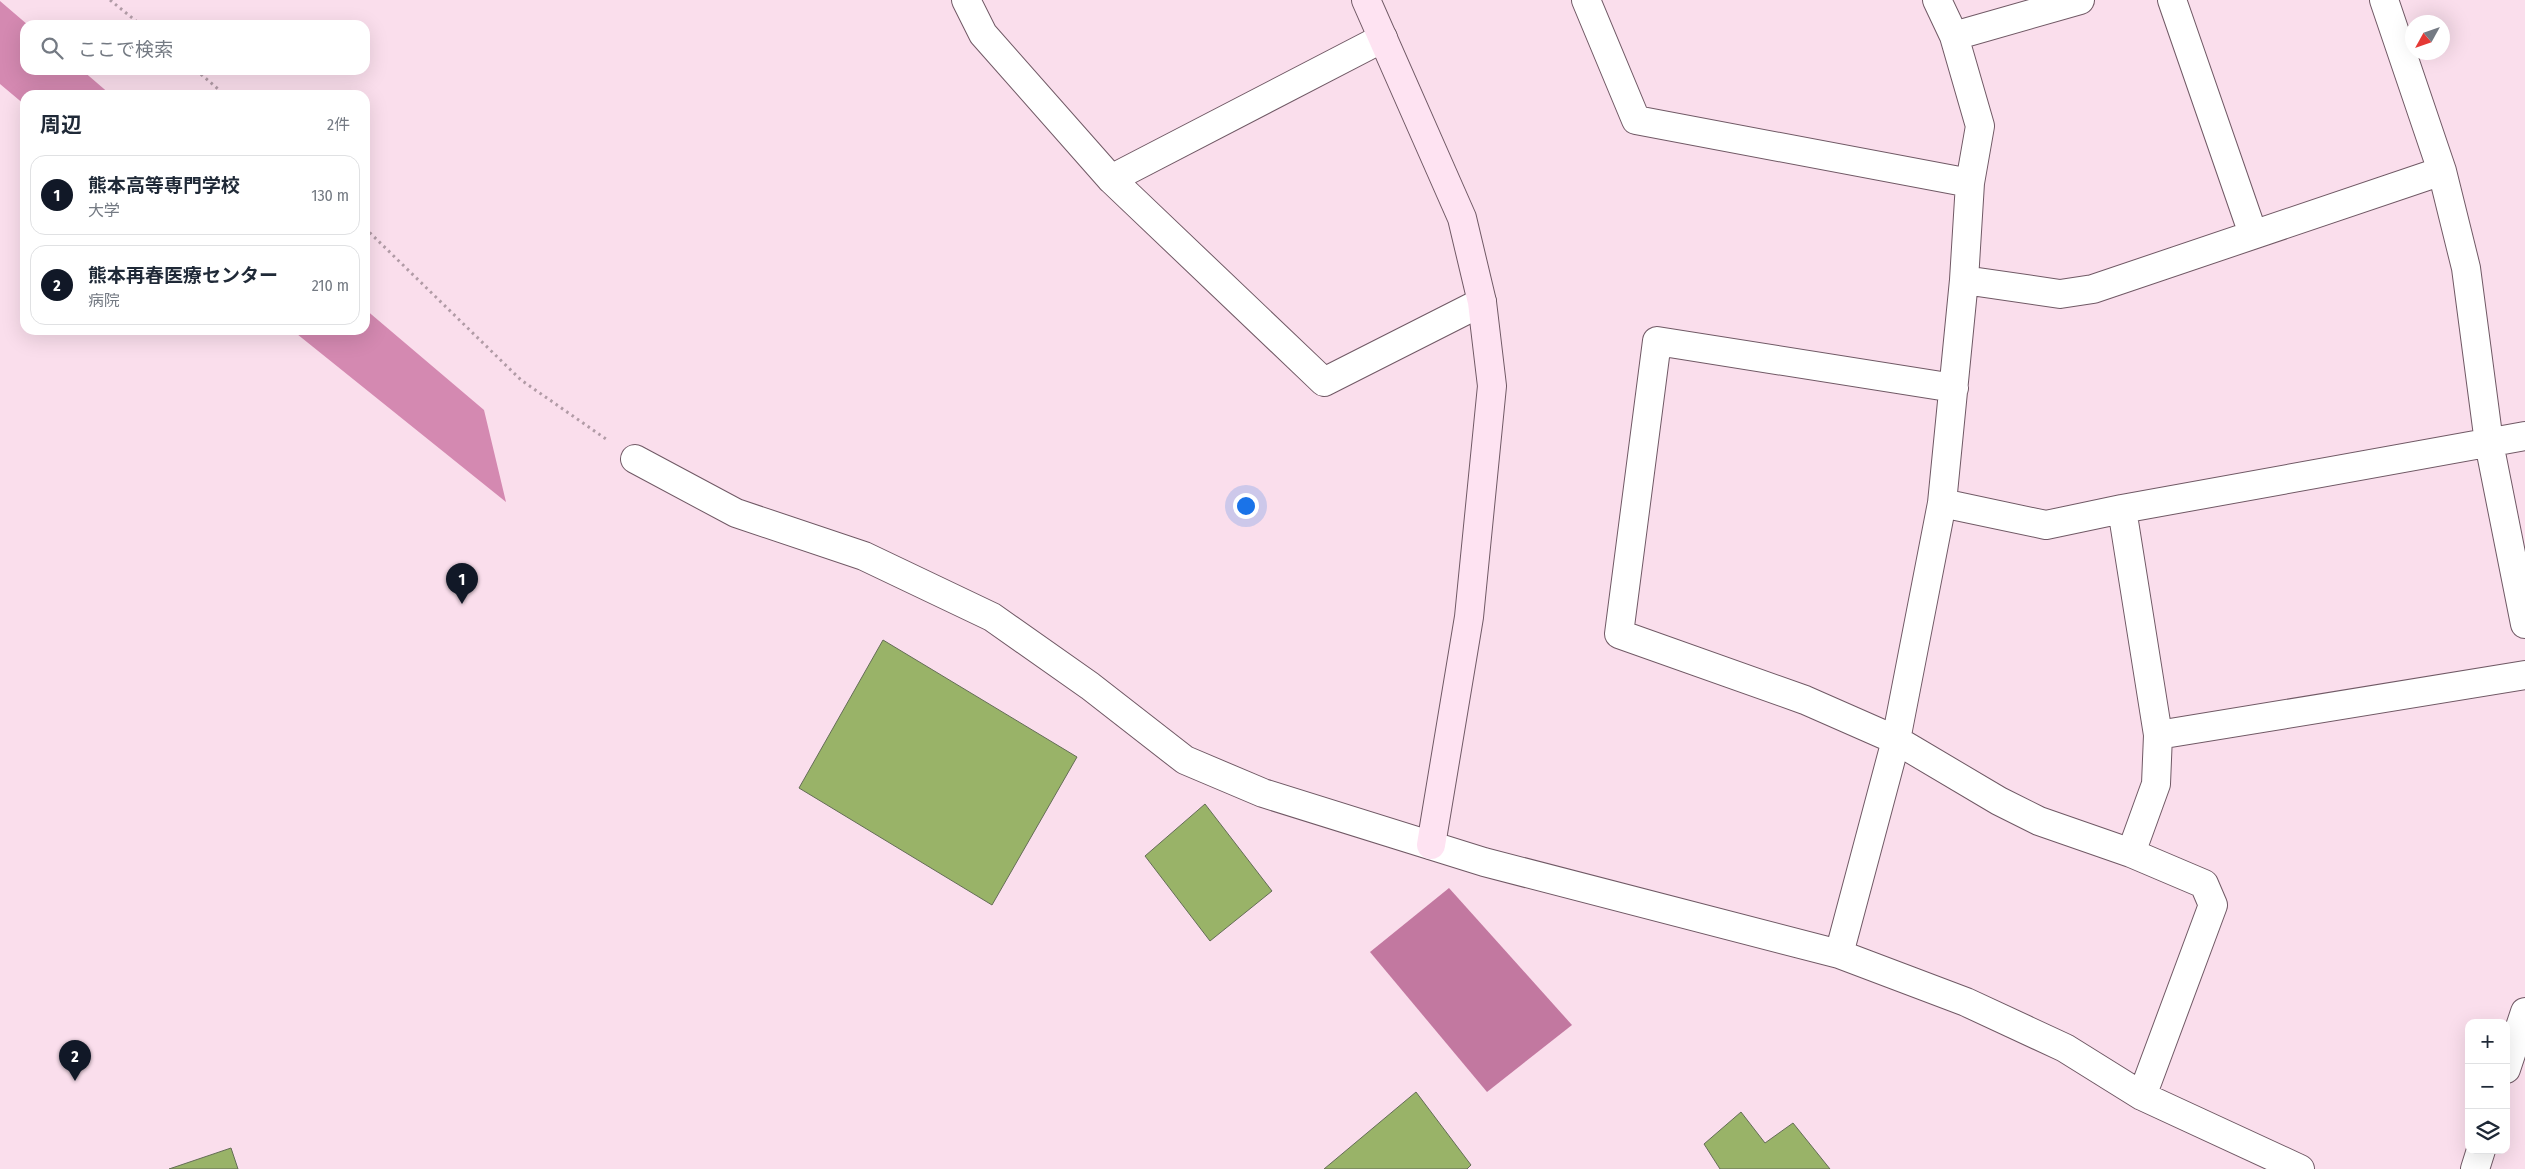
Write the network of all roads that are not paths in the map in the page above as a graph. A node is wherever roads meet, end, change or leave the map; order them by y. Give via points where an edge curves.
1 (966, 0) edge
2 (1366, 0) edge
3 (1586, 0) edge
4 (1937, 0) edge
5 (2080, 0) edge
6 (2172, 0) edge
7 (2384, 0) edge
8 (1954, 36) junction
9 (1383, 38) junction
10 (2442, 171) junction
11 (1112, 179) junction
12 (1970, 183) junction
13 (2253, 234) junction
14 (1964, 280) junction
15 (1482, 302) junction
16 (1954, 388) junction
17 (2525, 436) edge
18 (2489, 443) junction
19 (635, 459) road end
20 (1942, 503) junction
21 (2122, 509) junction
22 (2525, 624) edge
23 (2525, 675) edge
24 (2158, 734) junction
25 (1896, 740) junction
26 (1430, 845) junction
27 (2132, 853) junction
28 (1839, 954) junction
29 (2525, 1012) edge
30 (2508, 1064) edge
31 (2142, 1096) junction
32 (2480, 1154) edge
33 (2300, 1169) edge
34 (2475, 1169) edge

1 - 11 street via 983,34
2 - 9 street
3 - 12 street via 1636,120
4 - 8 street
5 - 8 street
6 - 13 street
7 - 10 street
8 - 12 street via 1980,126
9 - 11 street
9 - 15 street via 1462,218
10 - 13 street
10 - 18 street via 2466,268
11 - 15 street via 1324,382
12 - 14 street
13 - 14 street via 2093,289 2060,294
14 - 16 street
15 - 26 street via 1492,386 1469,617
16 - 20 street
16 - 25 street via 1658,341 1619,634 1805,700
17 - 18 street
18 - 21 street
18 - 22 street
19 - 26 street via 736,513 864,556 992,617 1090,686 1186,760 1263,793
20 - 21 street via 2046,525
20 - 25 street
21 - 24 street
23 - 24 street
24 - 27 street via 2156,784
25 - 27 street via 2039,821
25 - 28 street
26 - 28 street via 1484,862
27 - 31 street via 2204,884 2213,905
28 - 31 street via 1984,1010 2065,1048
29 - 30 street
31 - 33 street
32 - 34 street

